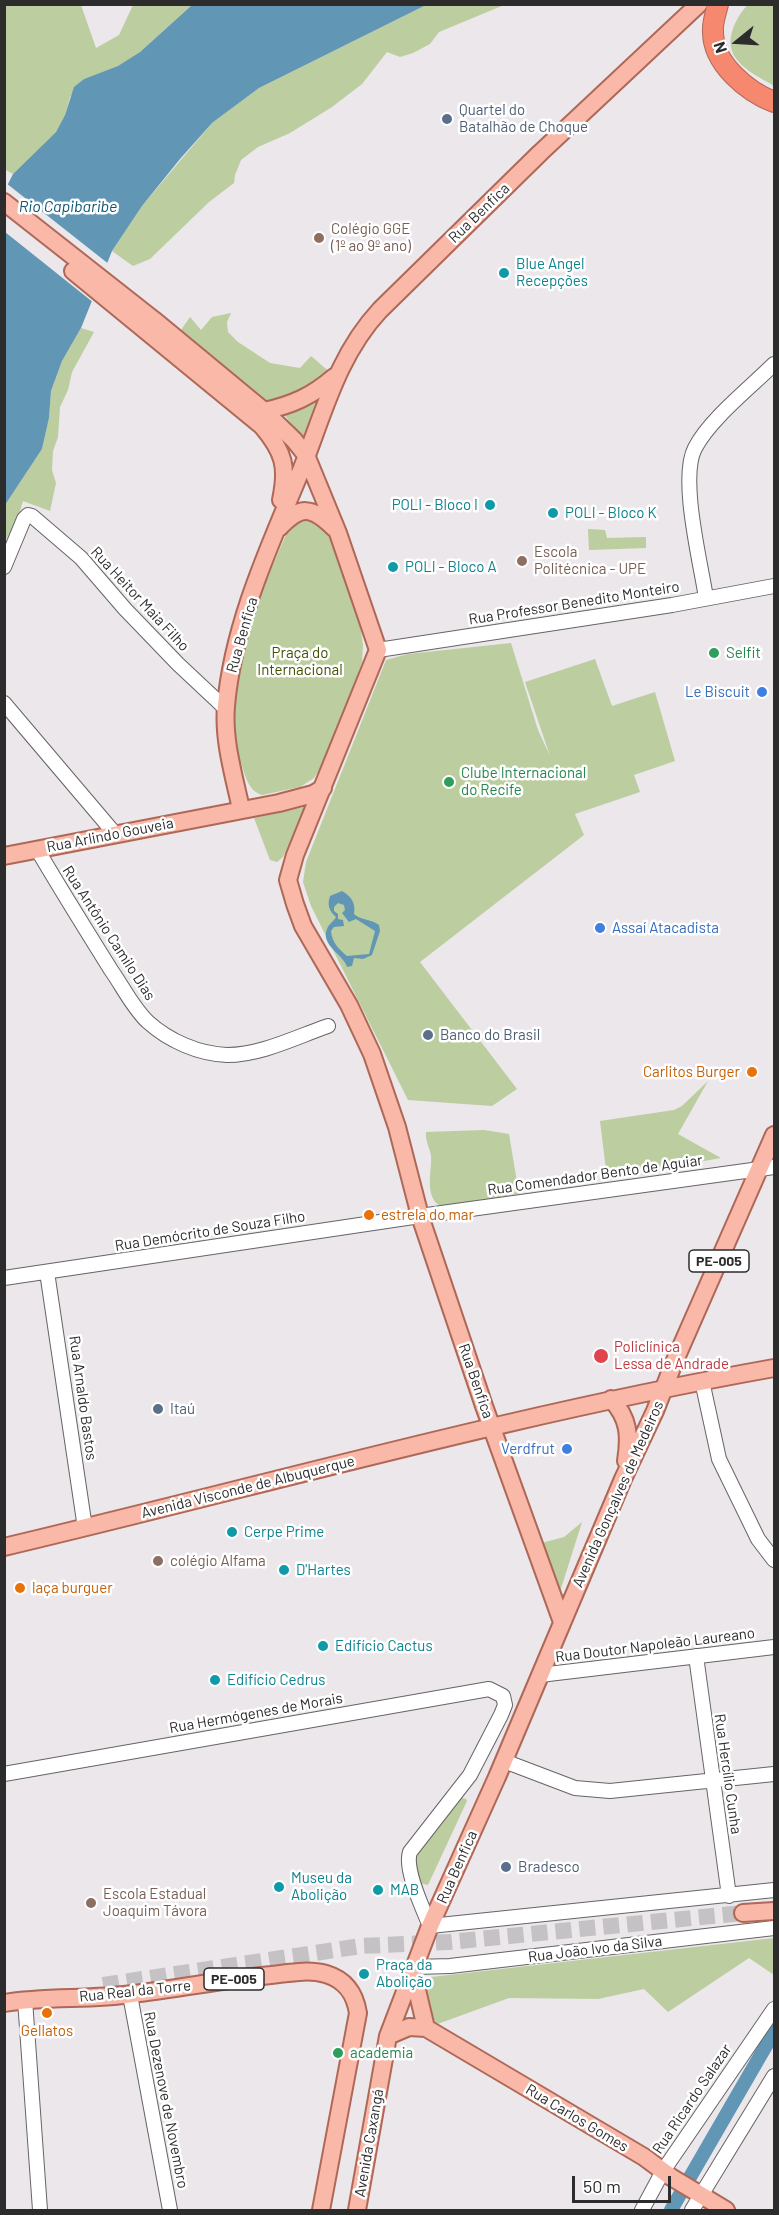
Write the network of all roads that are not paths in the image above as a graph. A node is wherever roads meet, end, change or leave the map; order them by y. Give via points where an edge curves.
1 (699, 4) edge
2 (718, 4) edge
3 (774, 102) edge
4 (4, 202) edge
5 (4, 216) edge
6 (138, 315) junction
7 (774, 364) edge
8 (336, 374) junction
9 (264, 411) junction
10 (306, 456) junction
11 (274, 533) junction
12 (339, 533) junction
13 (4, 567) edge
14 (774, 586) edge
15 (706, 598) junction
16 (378, 650) junction
17 (4, 703) edge
18 (226, 708) junction
19 (236, 784) junction
20 (323, 788) junction
21 (241, 809) junction
22 (215, 814) junction
23 (116, 835) junction
24 (37, 849) junction
25 (4, 856) edge
26 (328, 1026) dead end
27 (774, 1134) edge
28 (767, 1168) edge
29 (420, 1216) junction
30 (47, 1272) junction
31 (4, 1278) edge
32 (774, 1368) edge
33 (702, 1381) junction
34 (663, 1388) junction
35 (611, 1399) junction
36 (491, 1425) junction
37 (623, 1479) junction
38 (86, 1528) junction
39 (4, 1547) edge
40 (774, 1560) edge
41 (562, 1622) junction
42 (774, 1647) edge
43 (696, 1656) junction
44 (540, 1675) junction
45 (504, 1761) junction
46 (4, 1774) edge
47 (774, 1774) edge
48 (712, 1780) junction
49 (774, 1890) edge
50 (729, 1896) junction
51 (430, 1926) junction
52 (774, 1928) edge
53 (414, 1970) junction
54 (103, 1985) tunnel mouth
55 (130, 1995) junction
56 (25, 2000) junction
57 (4, 2003) edge
58 (774, 2008) edge
59 (426, 2028) junction
60 (388, 2036) junction
61 (774, 2076) edge
62 (667, 2174) junction
63 (695, 2192) junction
64 (40, 2211) edge
65 (170, 2211) edge
66 (321, 2211) edge
67 (357, 2211) edge
68 (642, 2211) edge
69 (692, 2211) edge
70 (726, 2211) edge

1 - 8 main road, Rua Benfica via 380,309 363,327
2 - 3 highway via 712,32 719,55 746,87
4 - 6 main road
5 - 6 main road
6 - 9 main road
6 - 11 main road via 272,437 282,454 285,471
7 - 15 street via 710,427 695,449 689,473 691,505
8 - 9 main road via 318,391 298,402
8 - 10 main road, Rua Benfica
9 - 10 main road
10 - 11 main road, Rua Benfica
10 - 12 main road
11 - 12 main road via 290,516 305,510 321,516
11 - 18 main road, Rua Benfica via 234,650
12 - 16 main road
13 - 18 street, Rua Heitor Maia Filho via 24,519 32,516 81,558 178,664
14 - 15 street, Rua Professor Benedito Monteiro
15 - 16 street, Rua Professor Benedito Monteiro
16 - 20 main road, Rua Benfica
17 - 23 street
18 - 19 main road, Rua Benfica
19 - 21 main road, Rua Benfica
19 - 22 main road via 226,807
20 - 21 main road via 279,803
20 - 29 main road, Rua Benfica via 288,880 303,926 372,1054 397,1127
21 - 22 main road, Rua Arlindo Gouveia
22 - 23 main road, Rua Arlindo Gouveia
23 - 24 main road, Rua Arlindo Gouveia
24 - 25 main road, Rua Arlindo Gouveia
24 - 26 street, Rua Antônio Camilo Dias via 135,1006 148,1022 174,1040 190,1048 227,1055 249,1053
27 - 28 main road, Avenida Gonçalves de Medeiros / PE-005
28 - 29 street, Rua Comendador Bento de Aguiar
28 - 34 main road, Avenida Gonçalves de Medeiros / PE-005
29 - 30 street, Rua Demócrito de Souza Filho
29 - 36 main road, Rua Benfica
30 - 31 street, Rua Demócrito de Souza Filho
30 - 38 street, Rua Arnaldo Bastos
32 - 33 main road, Avenida Visconde de Albuquerque
33 - 34 main road, Avenida Visconde de Albuquerque
33 - 40 street via 719,1460 758,1539
34 - 35 main road, Avenida Visconde de Albuquerque
34 - 37 main road, Avenida Gonçalves de Medeiros / PE-005
35 - 36 main road, Avenida Visconde de Albuquerque
35 - 37 main road via 629,1431
36 - 38 main road, Avenida Visconde de Albuquerque
36 - 41 main road, Rua Benfica
37 - 41 main road, Avenida Gonçalves de Medeiros / PE-005
38 - 39 main road, Avenida Visconde de Albuquerque
41 - 44 main road, Rua Benfica / PE-005
42 - 43 street, Rua Doutor Napoleão Laureano
43 - 44 street, Rua Doutor Napoleão Laureano
43 - 48 street, Rua Hercílio Cunha
44 - 45 main road, Rua Benfica / PE-005
45 - 48 street via 575,1788 610,1791
45 - 51 main road, Rua Benfica / PE-005
46 - 51 street, Rua Hermógenes de Morais via 489,1689 503,1696 505,1705 486,1746 470,1775 408,1857
47 - 48 street
48 - 50 street, Rua Hercílio Cunha
49 - 50 street
50 - 51 street
51 - 53 main road, Rua Benfica / PE-005
52 - 53 street, Rua João Ivo da Silva
53 - 59 main road
53 - 60 main road, Avenida Caxangá / PE-005
54 - 56 main road
55 - 56 main road, Rua Real da Torre / PE-005
55 - 65 street, Rua Dezenove de Novembro
55 - 66 main road, Rua Real da Torre / PE-005 via 314,1972 342,1982 351,1991 358,2013
56 - 57 main road, Rua Real da Torre
56 - 64 street
58 - 62 street, Rua Ricardo Salazar
59 - 60 main road via 409,2027
59 - 62 main road, Rua Carlos Gomes
60 - 67 main road, Avenida Caxangá / PE-005
61 - 63 street
62 - 63 main road, Rua Carlos Gomes
62 - 68 street, Rua Ricardo Salazar
63 - 69 street
63 - 70 main road, Rua Carlos Gomes

